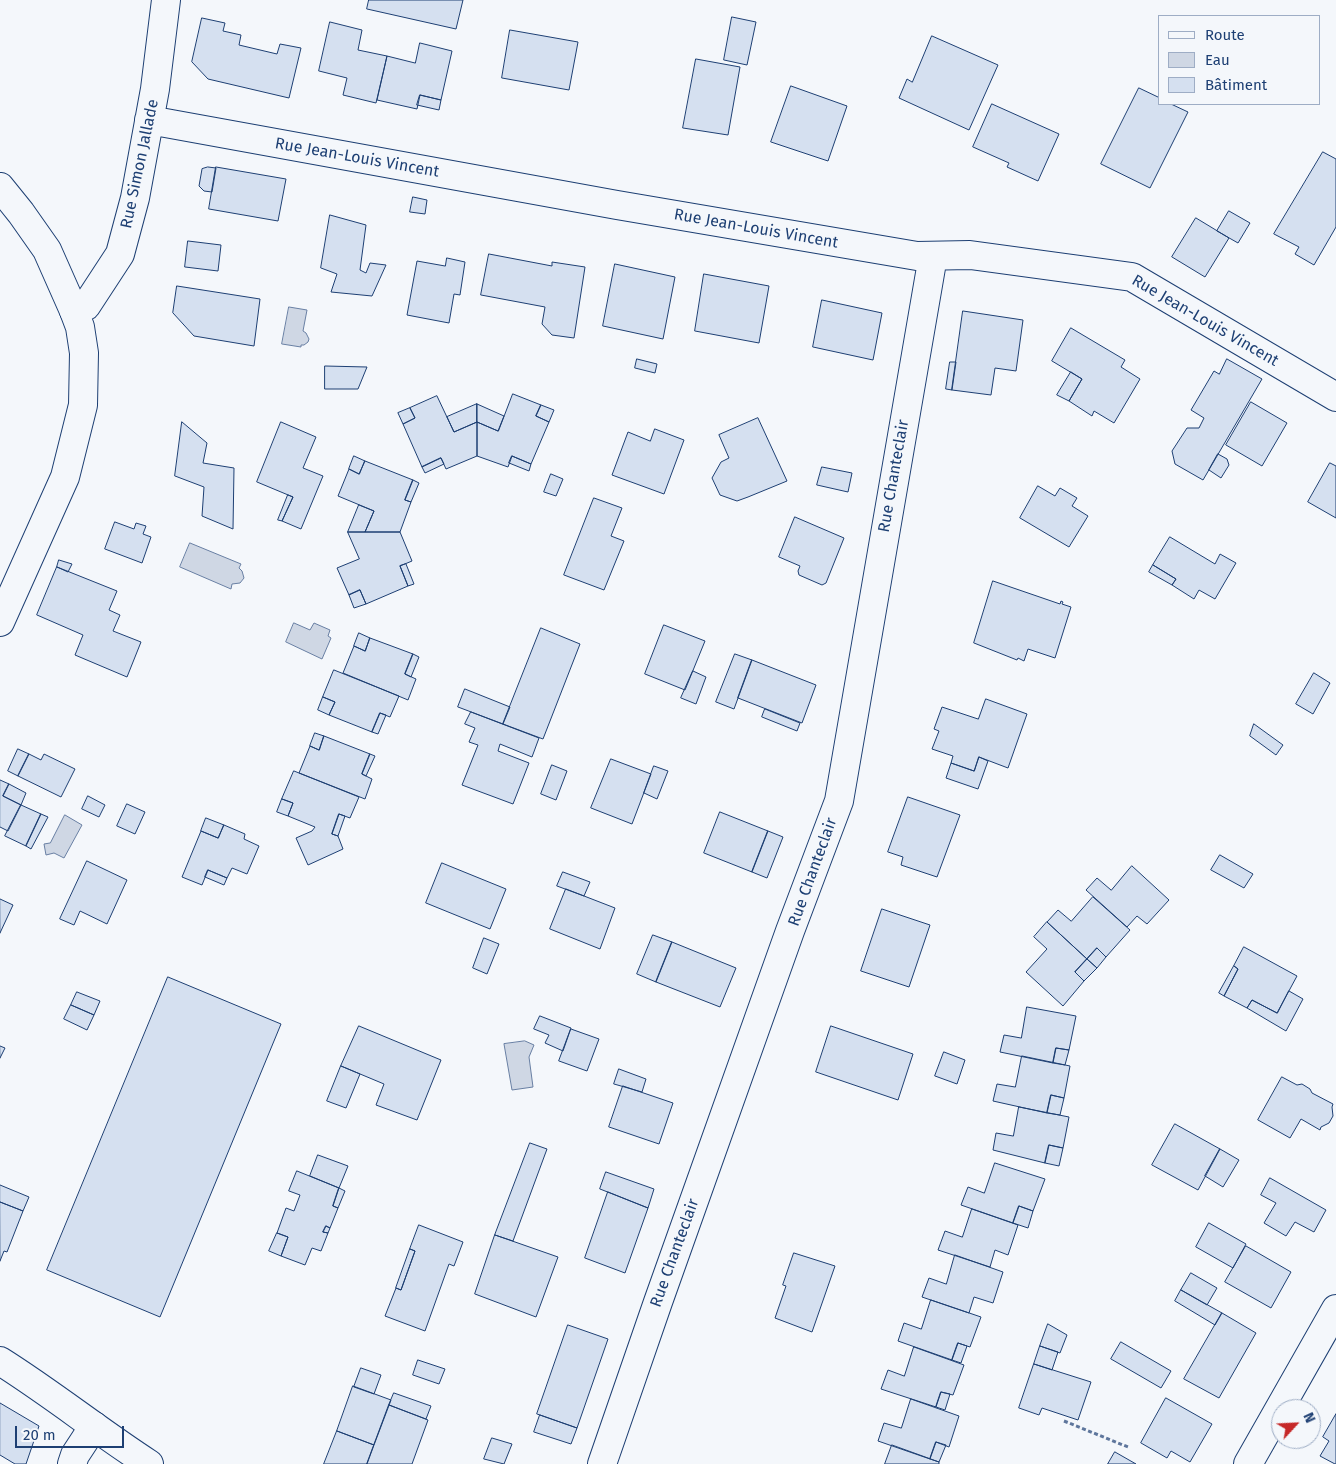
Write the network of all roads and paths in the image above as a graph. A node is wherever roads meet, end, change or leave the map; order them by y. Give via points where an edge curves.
1 (166, 0) edge
2 (149, 120) junction
3 (0, 187) edge
4 (933, 256) junction
5 (74, 310) junction
6 (1336, 397) edge
7 (0, 622) edge
8 (1336, 1309) edge
9 (0, 1361) edge
10 (1064, 1421) dead end
11 (94, 1426) junction
12 (1128, 1447) dead end
13 (72, 1464) edge
14 (149, 1464) edge
15 (602, 1464) edge
16 (1248, 1464) edge

1 - 2 street, Rue Simon Jallade
2 - 4 street, Rue Jean-Louis Vincent via 617,205 917,256
2 - 5 street, Rue Simon Jallade via 136,198 120,254 86,306
3 - 5 street via 47,250
4 - 6 street, Rue Jean-Louis Vincent via 970,255 1132,277
4 - 15 street, Rue Chanteclair via 839,801
5 - 7 street via 83,340 83,405 65,477
8 - 16 street
9 - 11 street
10 - 12 path
11 - 13 street
11 - 14 street

